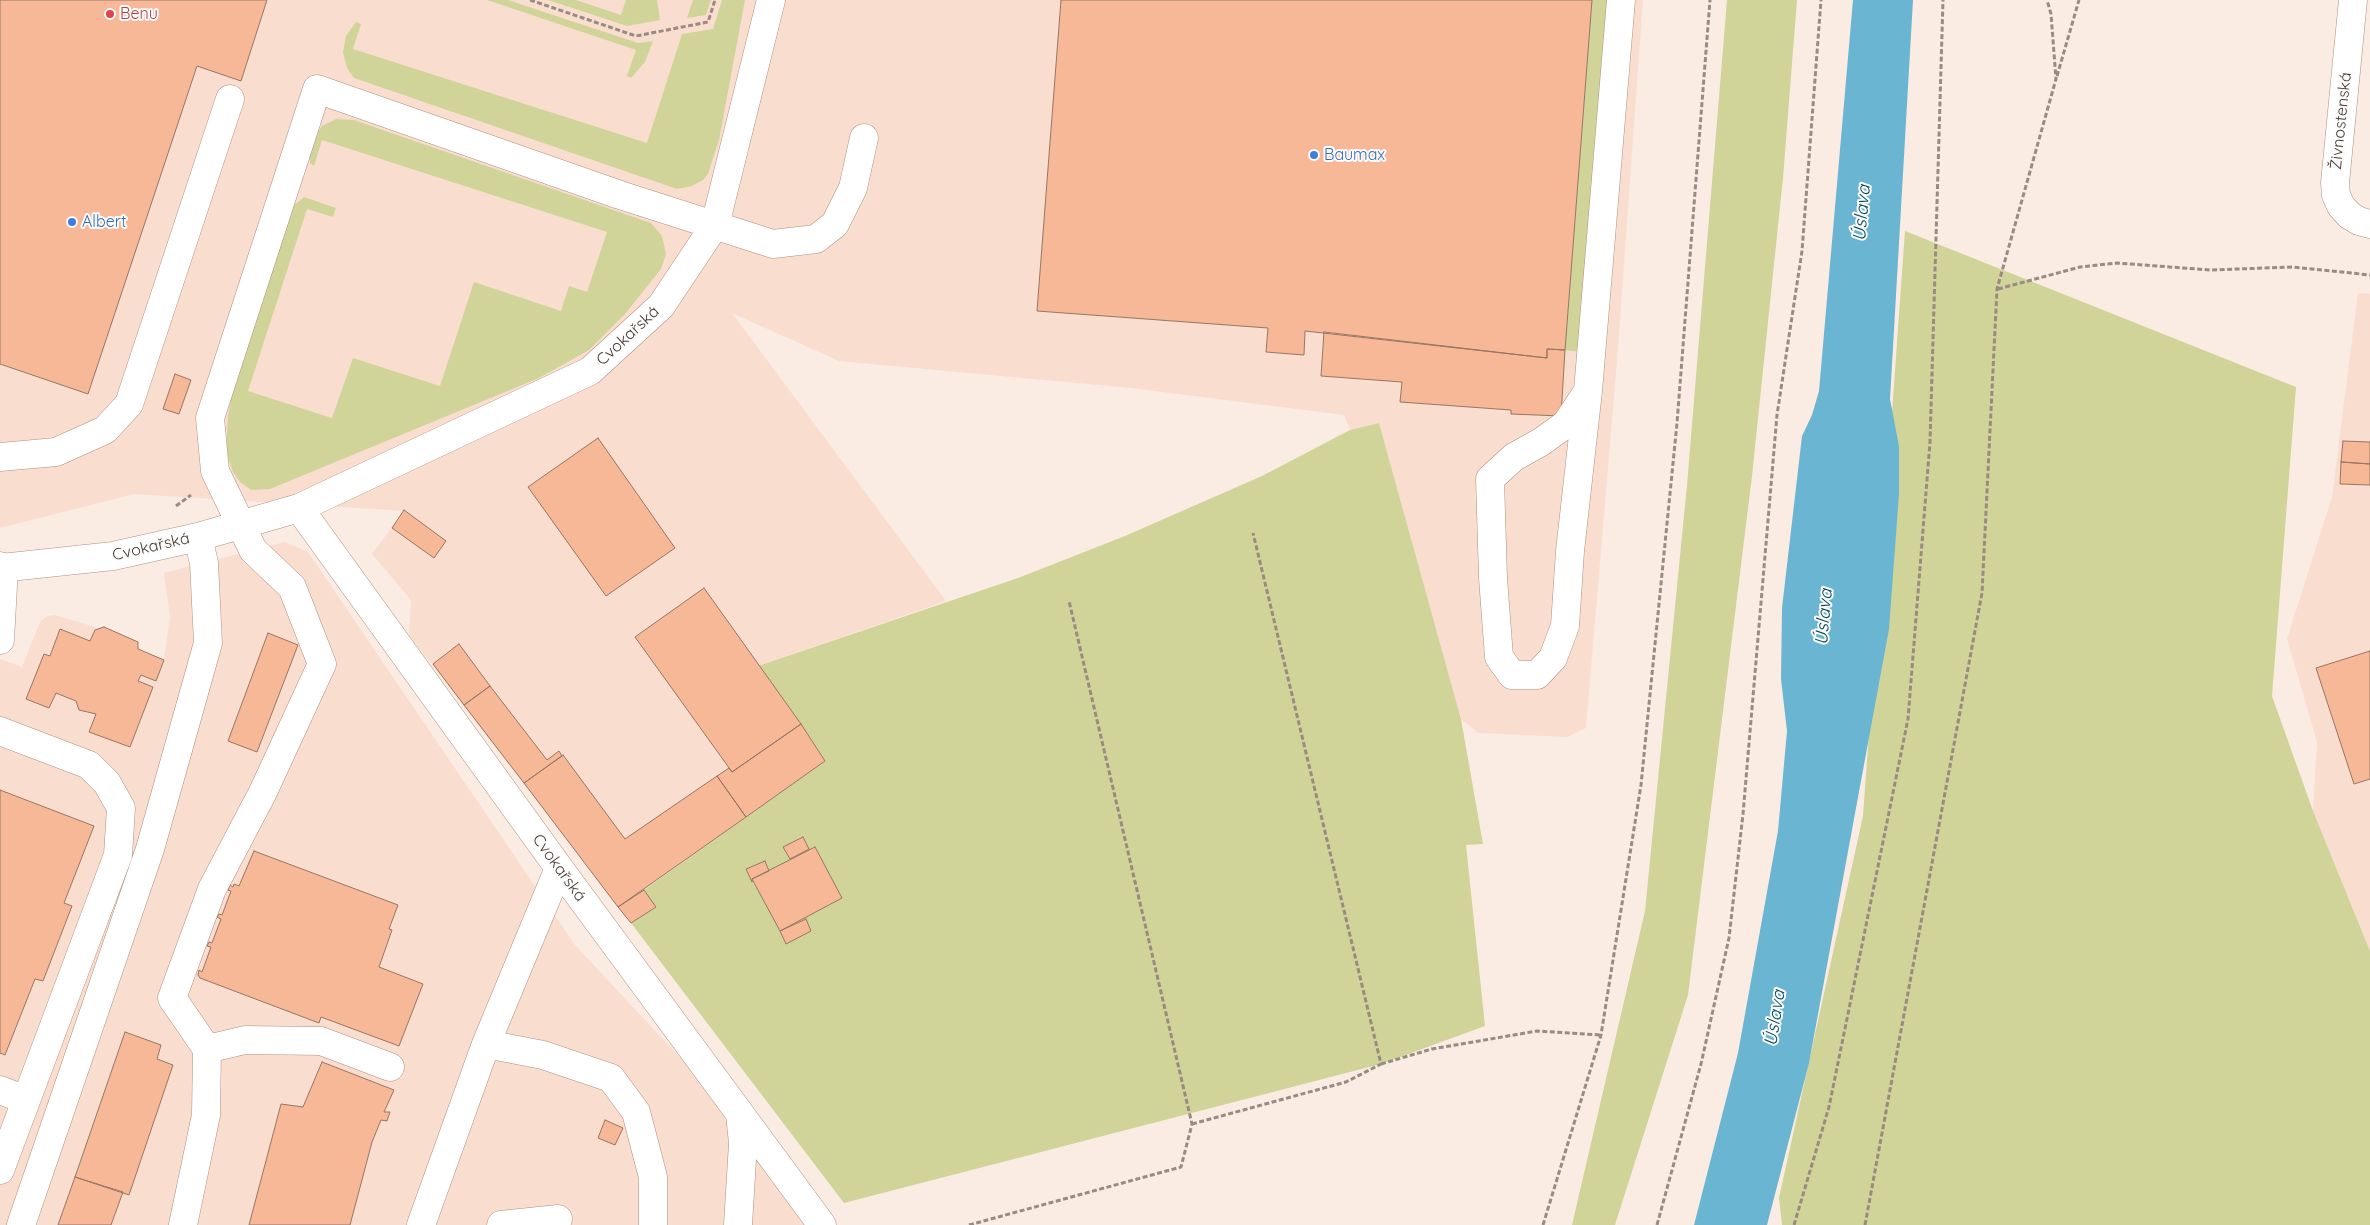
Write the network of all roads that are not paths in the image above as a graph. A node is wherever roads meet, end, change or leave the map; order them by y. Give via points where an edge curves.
1 (771, 0) edge
2 (1622, 0) edge
3 (2353, 0) edge
4 (230, 99) dead end
5 (864, 138) dead end
6 (2370, 224) edge
7 (715, 225) junction
8 (1588, 391) junction
9 (0, 457) edge
10 (299, 508) junction
11 (240, 523) junction
12 (198, 537) junction
13 (1, 568) edge
14 (0, 640) edge
15 (0, 731) edge
16 (559, 868) junction
17 (486, 1044) junction
18 (207, 1049) junction
19 (390, 1067) dead end
20 (0, 1090) edge
21 (26, 1100) junction
22 (740, 1114) junction
23 (0, 1170) edge
24 (558, 1219) dead end
25 (21, 1225) edge
26 (183, 1225) edge
27 (421, 1225) edge
28 (500, 1225) edge
29 (653, 1225) edge
30 (738, 1225) edge
31 (822, 1225) edge

1 - 7 street, Cvokařská
2 - 8 street
3 - 6 street, Živnostenská via 2335,183 2341,206 2354,218
4 - 9 street via 129,404 105,430 56,452
5 - 7 street via 853,188 835,224 816,239 773,244
7 - 10 street, Cvokařská via 661,306 590,371
7 - 11 street via 317,89 210,418 215,472
8 - 8 street via 1565,626 1553,658 1537,675 1512,675 1499,657 1490,479 1514,457 1566,424
10 - 11 street, Cvokařská
10 - 16 street, Cvokařská
11 - 12 street, Cvokařská
11 - 18 street via 253,550 292,587 322,664 263,792 212,889 172,998
12 - 13 street, Cvokařská via 113,556
12 - 25 street via 204,563 208,643 150,850
13 - 14 street
15 - 21 street via 89,765 107,783 121,808 118,855
16 - 17 street
16 - 22 street, Cvokařská
17 - 27 street
17 - 29 street via 543,1055 611,1078 636,1112 653,1177
18 - 19 street via 244,1040 321,1041
18 - 26 street via 206,1114
20 - 21 street
21 - 23 street
22 - 30 street via 743,1143
22 - 31 street, Cvokařská
24 - 28 street

